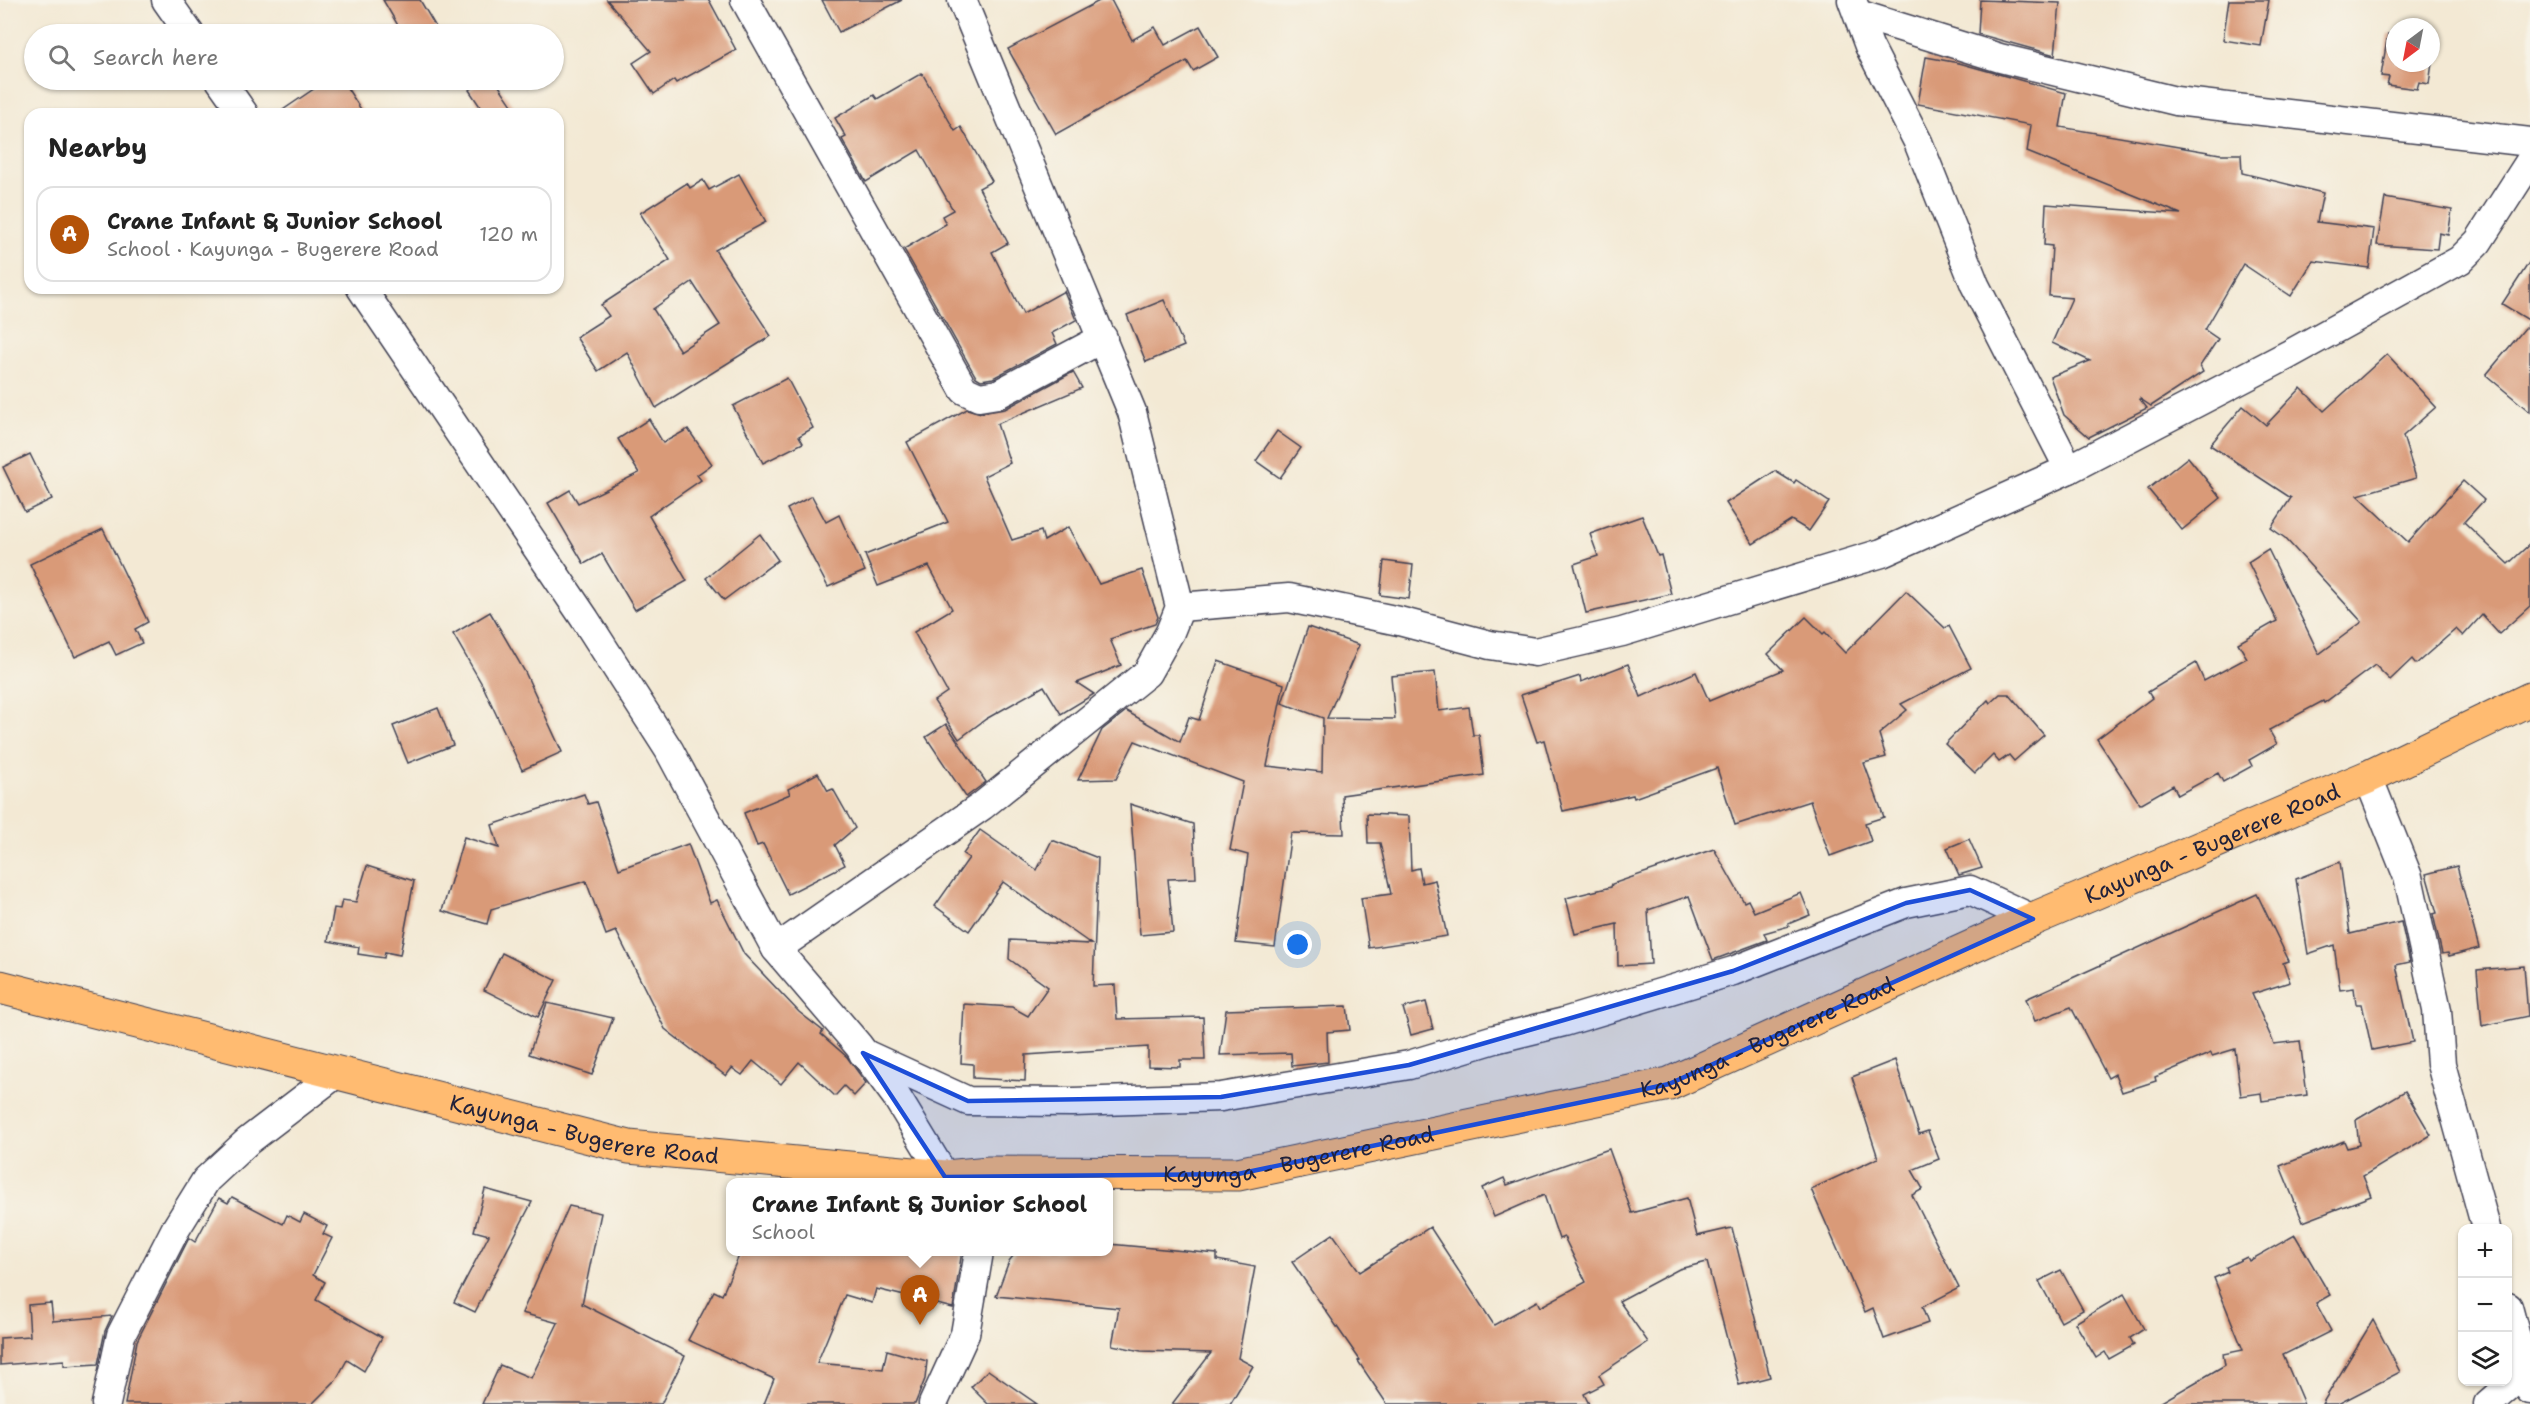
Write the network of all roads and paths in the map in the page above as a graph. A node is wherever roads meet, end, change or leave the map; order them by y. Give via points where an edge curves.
1 (166, 0) edge
2 (745, 0) edge
3 (962, 0) edge
4 (1855, 7) edge
5 (183, 24) edge
6 (227, 90) edge
7 (240, 108) edge
8 (2530, 142) edge
9 (2530, 161) edge
10 (365, 294) edge
11 (1103, 338) junction
12 (2069, 469) junction
13 (1180, 607) junction
14 (2530, 699) edge
15 (2368, 777) junction
16 (2033, 919) junction
17 (776, 949) junction
18 (0, 987) edge
19 (863, 1053) junction
20 (338, 1072) junction
21 (945, 1177) junction
22 (988, 1178) edge
23 (2485, 1224) edge
24 (978, 1256) edge
25 (2512, 1322) edge
26 (2528, 1381) edge
27 (105, 1404) edge
28 (933, 1404) edge
29 (2488, 1404) edge

1 - 5 street
2 - 11 street via 964,390 979,397 998,394
3 - 11 street
4 - 8 street via 2000,58 2176,101
4 - 12 street via 1869,46 1918,142 1975,285
6 - 7 street
9 - 12 street via 2478,242 2460,260
10 - 17 street via 669,750
11 - 13 street via 1132,412
12 - 13 street via 1882,553 1622,632 1535,652 1289,598
13 - 17 street via 1147,672 982,806
14 - 15 main road, Kayunga - Bugerere Road
15 - 16 main road, Kayunga - Bugerere Road
15 - 23 street via 2408,877 2437,1010 2441,1064
16 - 19 street via 1970,890 1906,903 1733,970 1564,1022 1408,1065 1221,1097 968,1101
16 - 22 main road, Kayunga - Bugerere Road via 1669,1084 1238,1174
17 - 19 street
18 - 20 main road, Kayunga - Bugerere Road
19 - 21 street via 896,1096
20 - 21 main road, Kayunga - Bugerere Road via 629,1147
20 - 27 street via 248,1141 206,1180 175,1230 121,1335
21 - 22 main road, Kayunga - Bugerere Road
24 - 28 street via 965,1334
25 - 26 street
26 - 29 street

